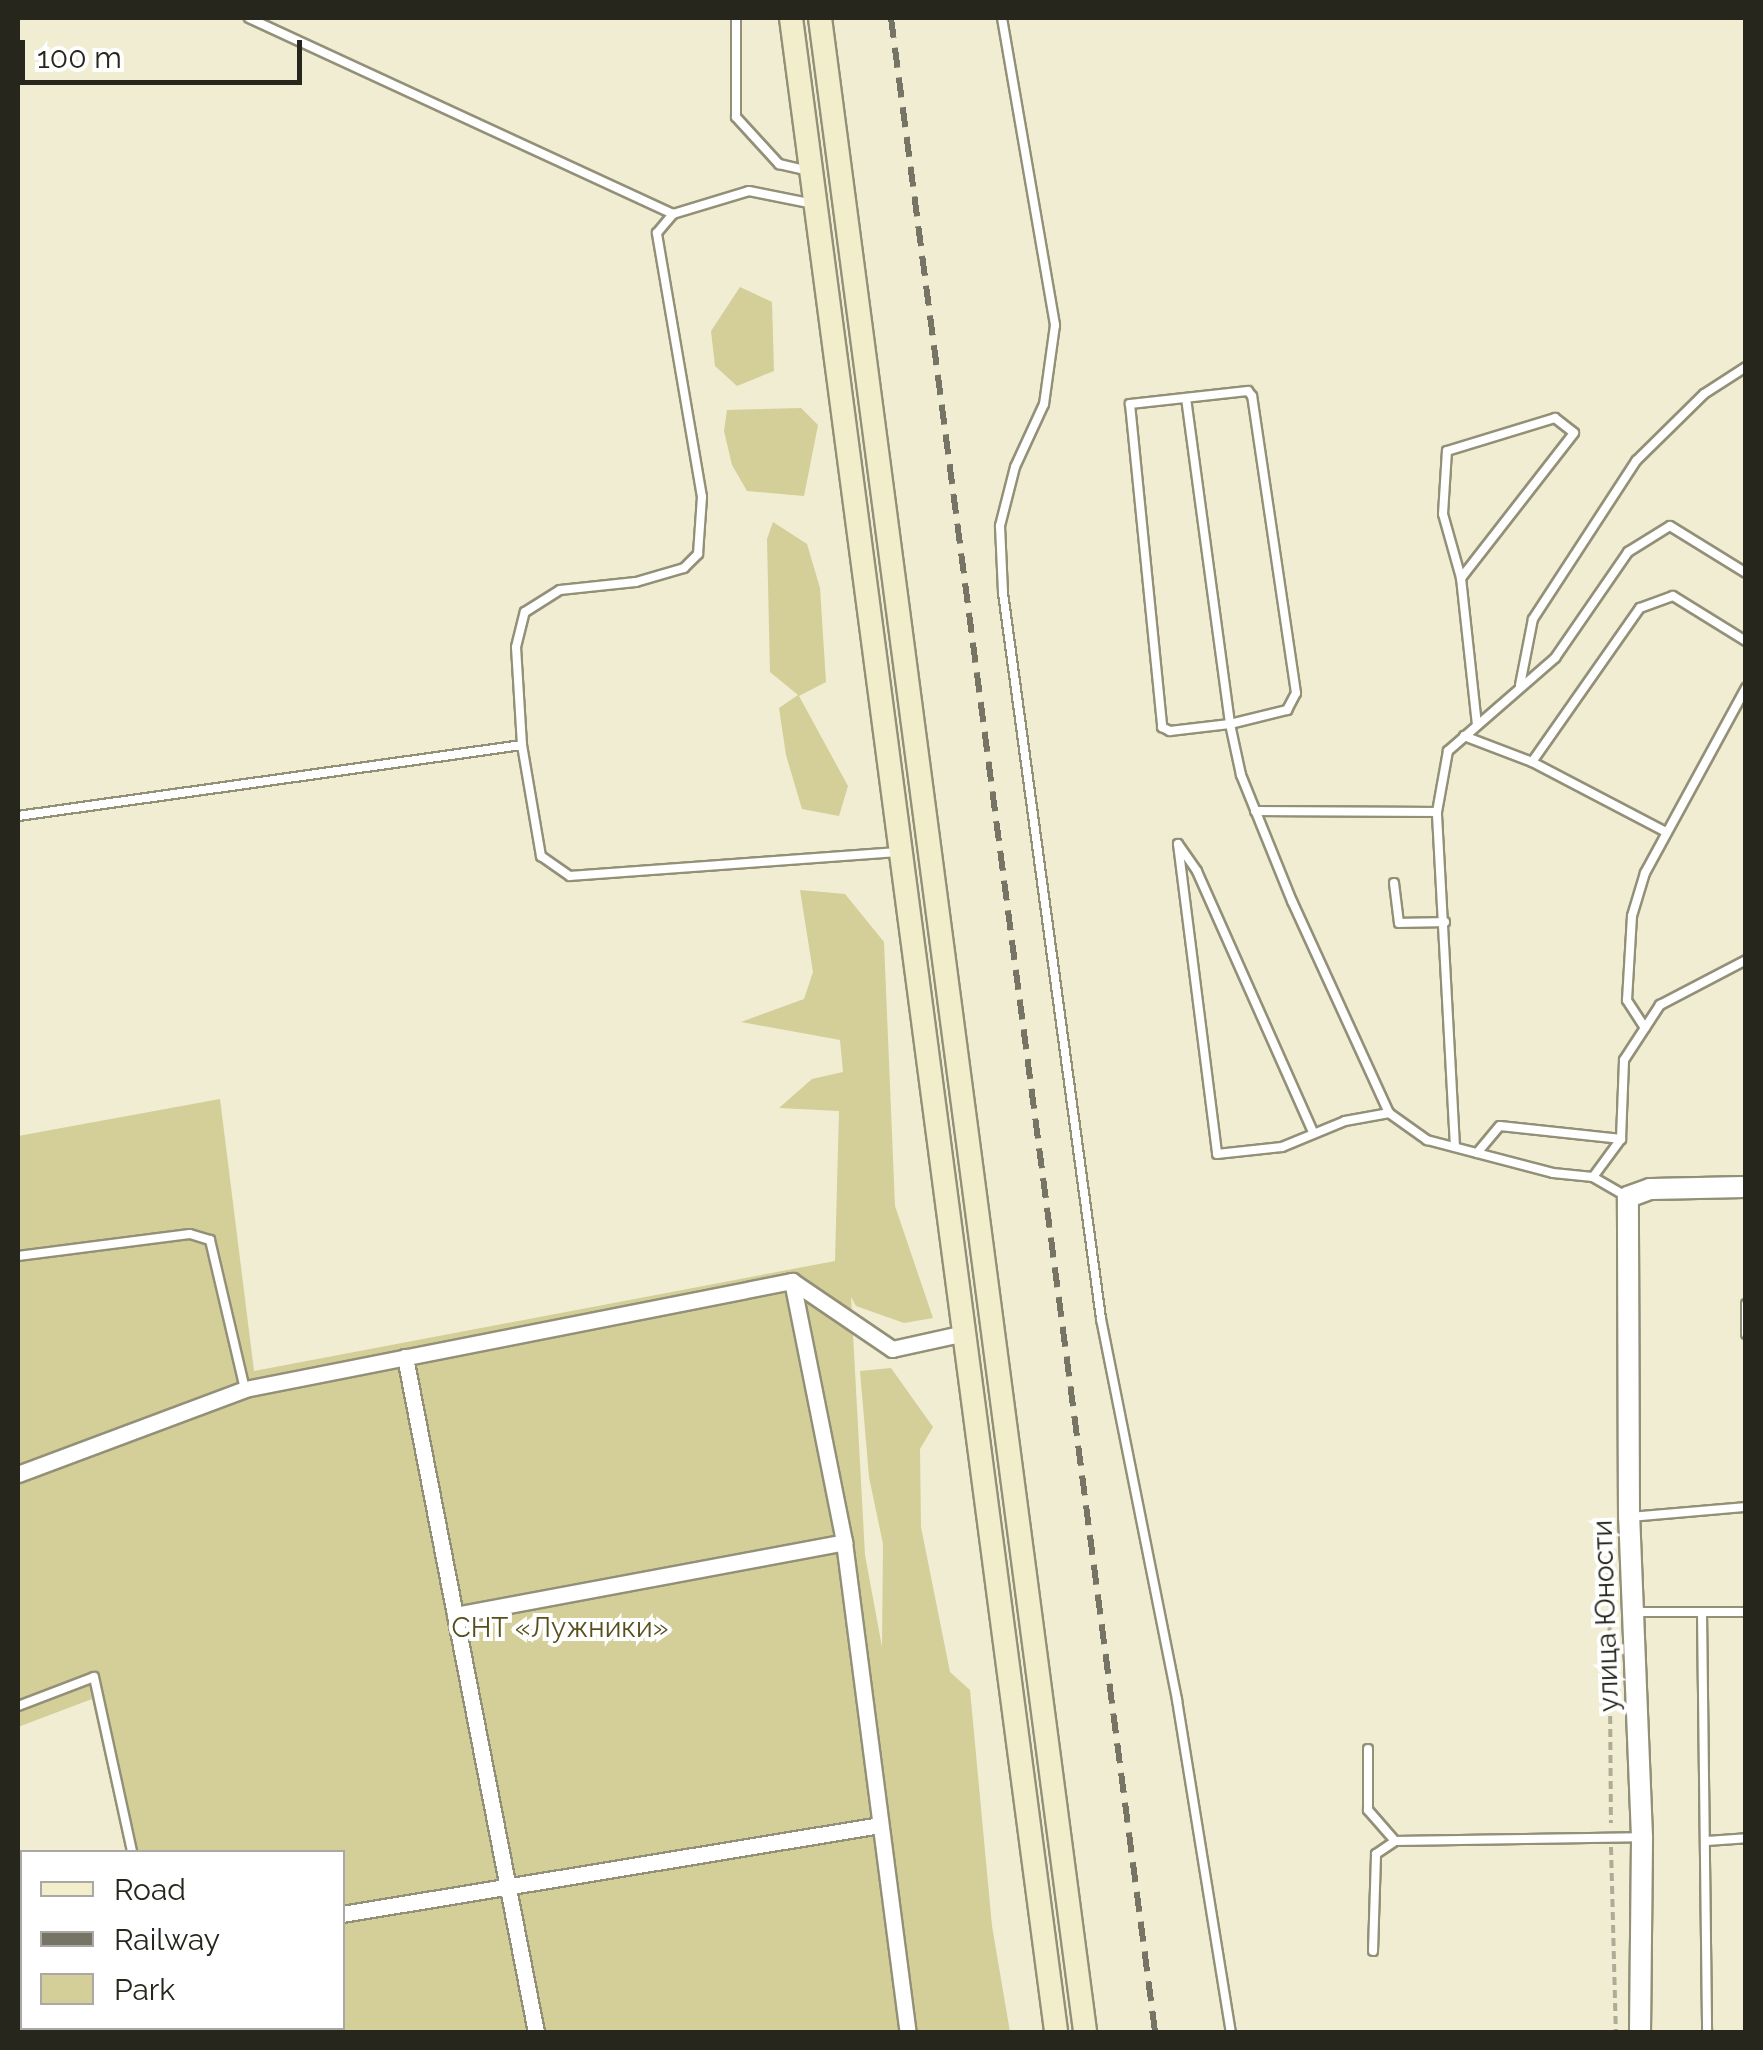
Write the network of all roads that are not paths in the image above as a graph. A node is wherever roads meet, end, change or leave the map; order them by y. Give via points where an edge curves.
1 (248, 18) edge
2 (736, 18) edge
3 (791, 18) edge
4 (820, 18) edge
5 (1002, 18) edge
6 (810, 171) junction
7 (814, 204) junction
8 (673, 214) junction
9 (1746, 368) edge
10 (1186, 398) junction
11 (1746, 574) edge
12 (1462, 578) junction
13 (1746, 641) edge
14 (1520, 687) junction
15 (1746, 688) edge
16 (1230, 724) junction
17 (1477, 725) junction
18 (1464, 736) junction
19 (522, 745) junction
20 (1532, 762) junction
21 (1255, 811) junction
22 (1436, 812) junction
23 (18, 816) edge
24 (1666, 832) junction
25 (899, 852) junction
26 (1394, 883) dead end
27 (1445, 922) junction
28 (1746, 960) edge
29 (1645, 1028) junction
30 (1389, 1113) junction
31 (1313, 1132) junction
32 (1620, 1140) junction
33 (1455, 1147) junction
34 (1476, 1153) junction
35 (1593, 1177) junction
36 (1746, 1187) edge
37 (1628, 1197) junction
38 (18, 1256) edge
39 (792, 1281) junction
40 (1746, 1304) edge
41 (964, 1333) junction
42 (1746, 1334) edge
43 (405, 1357) junction
44 (245, 1390) junction
45 (18, 1474) edge
46 (1746, 1507) edge
47 (1629, 1517) junction
48 (844, 1542) junction
49 (1634, 1612) junction
50 (1746, 1612) edge
51 (1702, 1613) junction
52 (455, 1615) junction
53 (18, 1690) edge
54 (20, 1705) edge
55 (1368, 1749) dead end
56 (880, 1825) junction
57 (1642, 1836) junction
58 (1746, 1838) edge
59 (1395, 1840) junction
60 (1707, 1840) junction
61 (132, 1850) edge
62 (508, 1886) junction
63 (345, 1913) edge
64 (1373, 1951) dead end
65 (536, 2032) edge
66 (908, 2032) edge
67 (1056, 2032) edge
68 (1085, 2032) edge
69 (1232, 2032) edge
70 (1640, 2032) edge
71 (1707, 2032) edge

1 - 8 lane
2 - 6 lane via 736,117 779,164
3 - 6 main road
4 - 68 main road
5 - 69 lane via 1055,325 1044,404 1000,526 1003,593 1101,1319 1177,1700
6 - 7 main road
7 - 8 lane via 749,192
7 - 25 main road
8 - 19 lane via 657,234 658,260 702,497 698,554 684,568 636,582 560,590 525,612 516,647
9 - 14 lane via 1704,394 1636,461 1533,620
10 - 16 lane
10 - 16 lane via 1248,390 1252,396 1296,694 1286,710
10 - 16 lane via 1126,408 1162,726 1170,732
11 - 14 lane via 1670,526 1628,552 1555,658
12 - 12 lane via 1574,434 1554,418 1447,451 1444,514
12 - 17 lane
13 - 20 lane via 1673,596 1640,608
14 - 17 lane
15 - 24 lane
16 - 21 lane
17 - 18 lane
18 - 20 lane
18 - 22 lane via 1448,751
19 - 23 lane
19 - 25 lane via 541,856 570,876
20 - 24 lane
21 - 22 lane
21 - 30 lane
22 - 27 lane
24 - 29 lane via 1632,916 1628,1000
25 - 41 main road
26 - 27 lane via 1399,923
27 - 33 lane
28 - 29 lane via 1660,1006
29 - 32 lane via 1624,1060
30 - 31 lane
30 - 33 lane via 1427,1140
31 - 31 lane via 1282,1147 1217,1154 1178,844 1197,872
32 - 34 lane via 1500,1126
32 - 35 lane
33 - 34 lane
34 - 35 lane
35 - 37 lane
36 - 37 street via 1650,1189
37 - 47 street, улица Юности
38 - 44 lane via 190,1234 210,1240
39 - 41 street via 892,1348
39 - 43 street
39 - 48 street
40 - 42 lane
41 - 67 main road
43 - 44 street
43 - 52 street
44 - 45 street
46 - 47 lane
47 - 49 street, улица Юности
48 - 52 street
48 - 56 street
49 - 51 lane
49 - 57 street, улица Юности
50 - 51 lane
51 - 60 lane
52 - 62 street
53 - 54 lane
54 - 61 lane via 94,1677
55 - 59 lane via 1368,1810
56 - 62 street
56 - 66 street
57 - 59 lane
57 - 70 street, улица Юности
58 - 60 lane
59 - 64 lane via 1376,1854
60 - 71 lane
62 - 63 street
62 - 65 street

